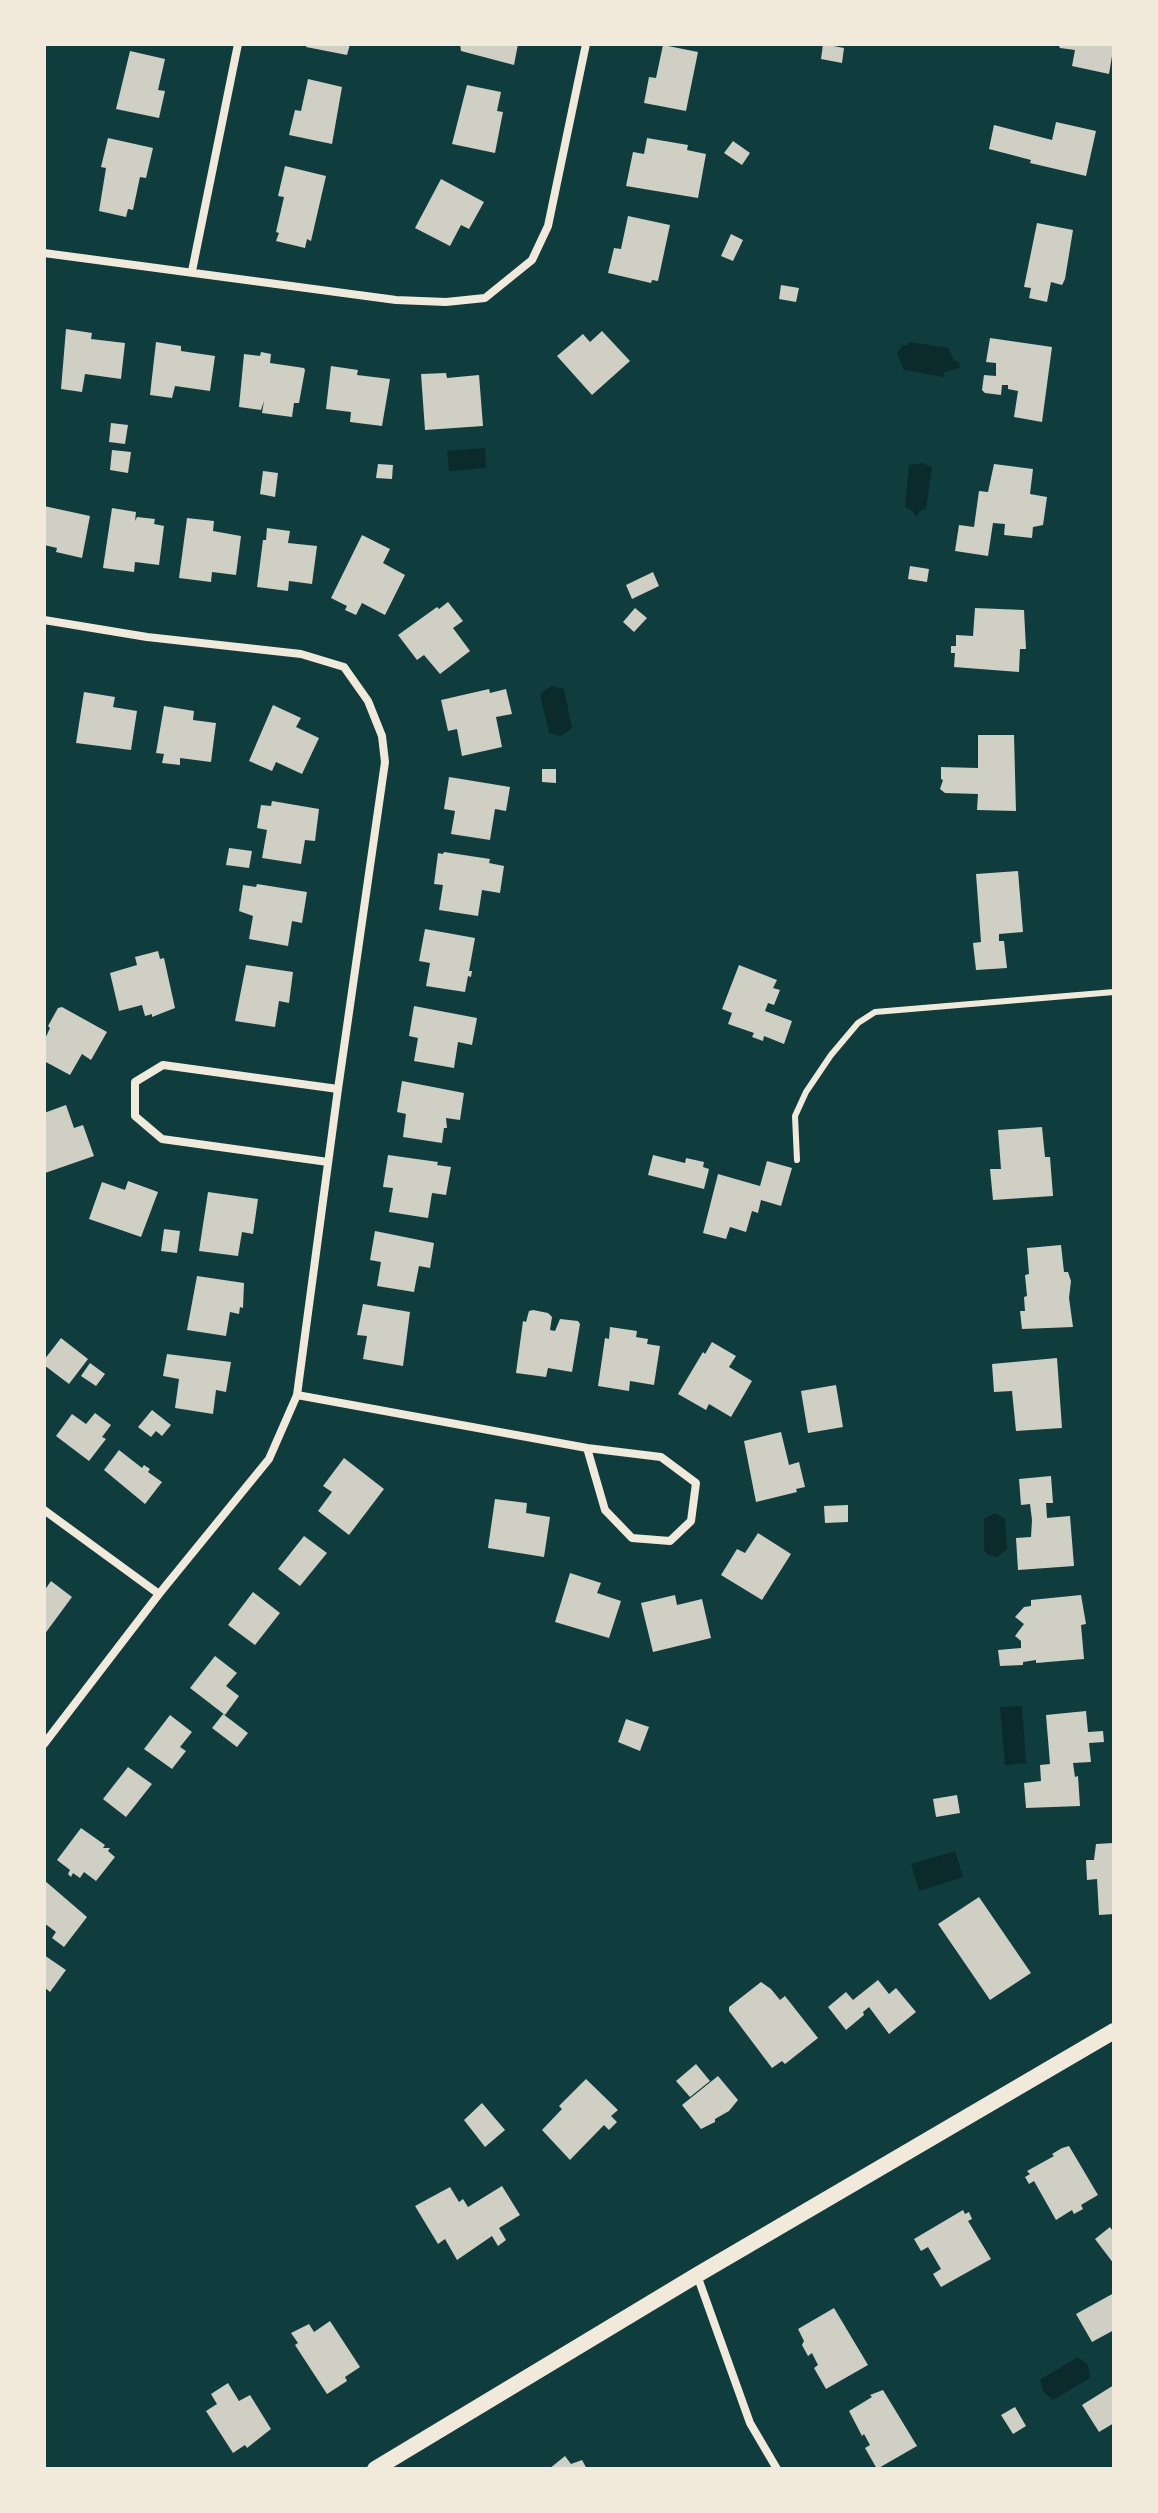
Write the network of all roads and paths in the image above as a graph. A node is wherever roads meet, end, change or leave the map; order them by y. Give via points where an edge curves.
1 (238, 44) edge
2 (586, 44) edge
3 (44, 253) edge
4 (192, 271) junction
5 (44, 620) edge
6 (1114, 992) edge
7 (338, 1089) junction
8 (797, 1160) dead end
9 (328, 1162) junction
10 (297, 1395) junction
11 (587, 1448) junction
12 (44, 1510) edge
13 (159, 1594) junction
14 (44, 1744) edge
15 (1114, 2031) edge
16 (697, 2275) junction
17 (375, 2469) edge
18 (777, 2469) edge

1 - 4 street
2 - 4 street via 548,226 532,260 485,298 396,300
3 - 4 street
5 - 7 street via 301,654 344,667 368,701 382,736 385,762
6 - 8 lane via 875,1012 858,1023 806,1092 795,1116
7 - 9 street
7 - 9 street via 163,1065 135,1082 135,1116 162,1139
9 - 10 street
10 - 11 street
10 - 13 street via 269,1459
11 - 11 street via 661,1457 696,1483 691,1521 670,1541 632,1538 605,1510
12 - 13 street
13 - 14 street
15 - 16 main road
16 - 17 main road
16 - 18 street via 750,2423

